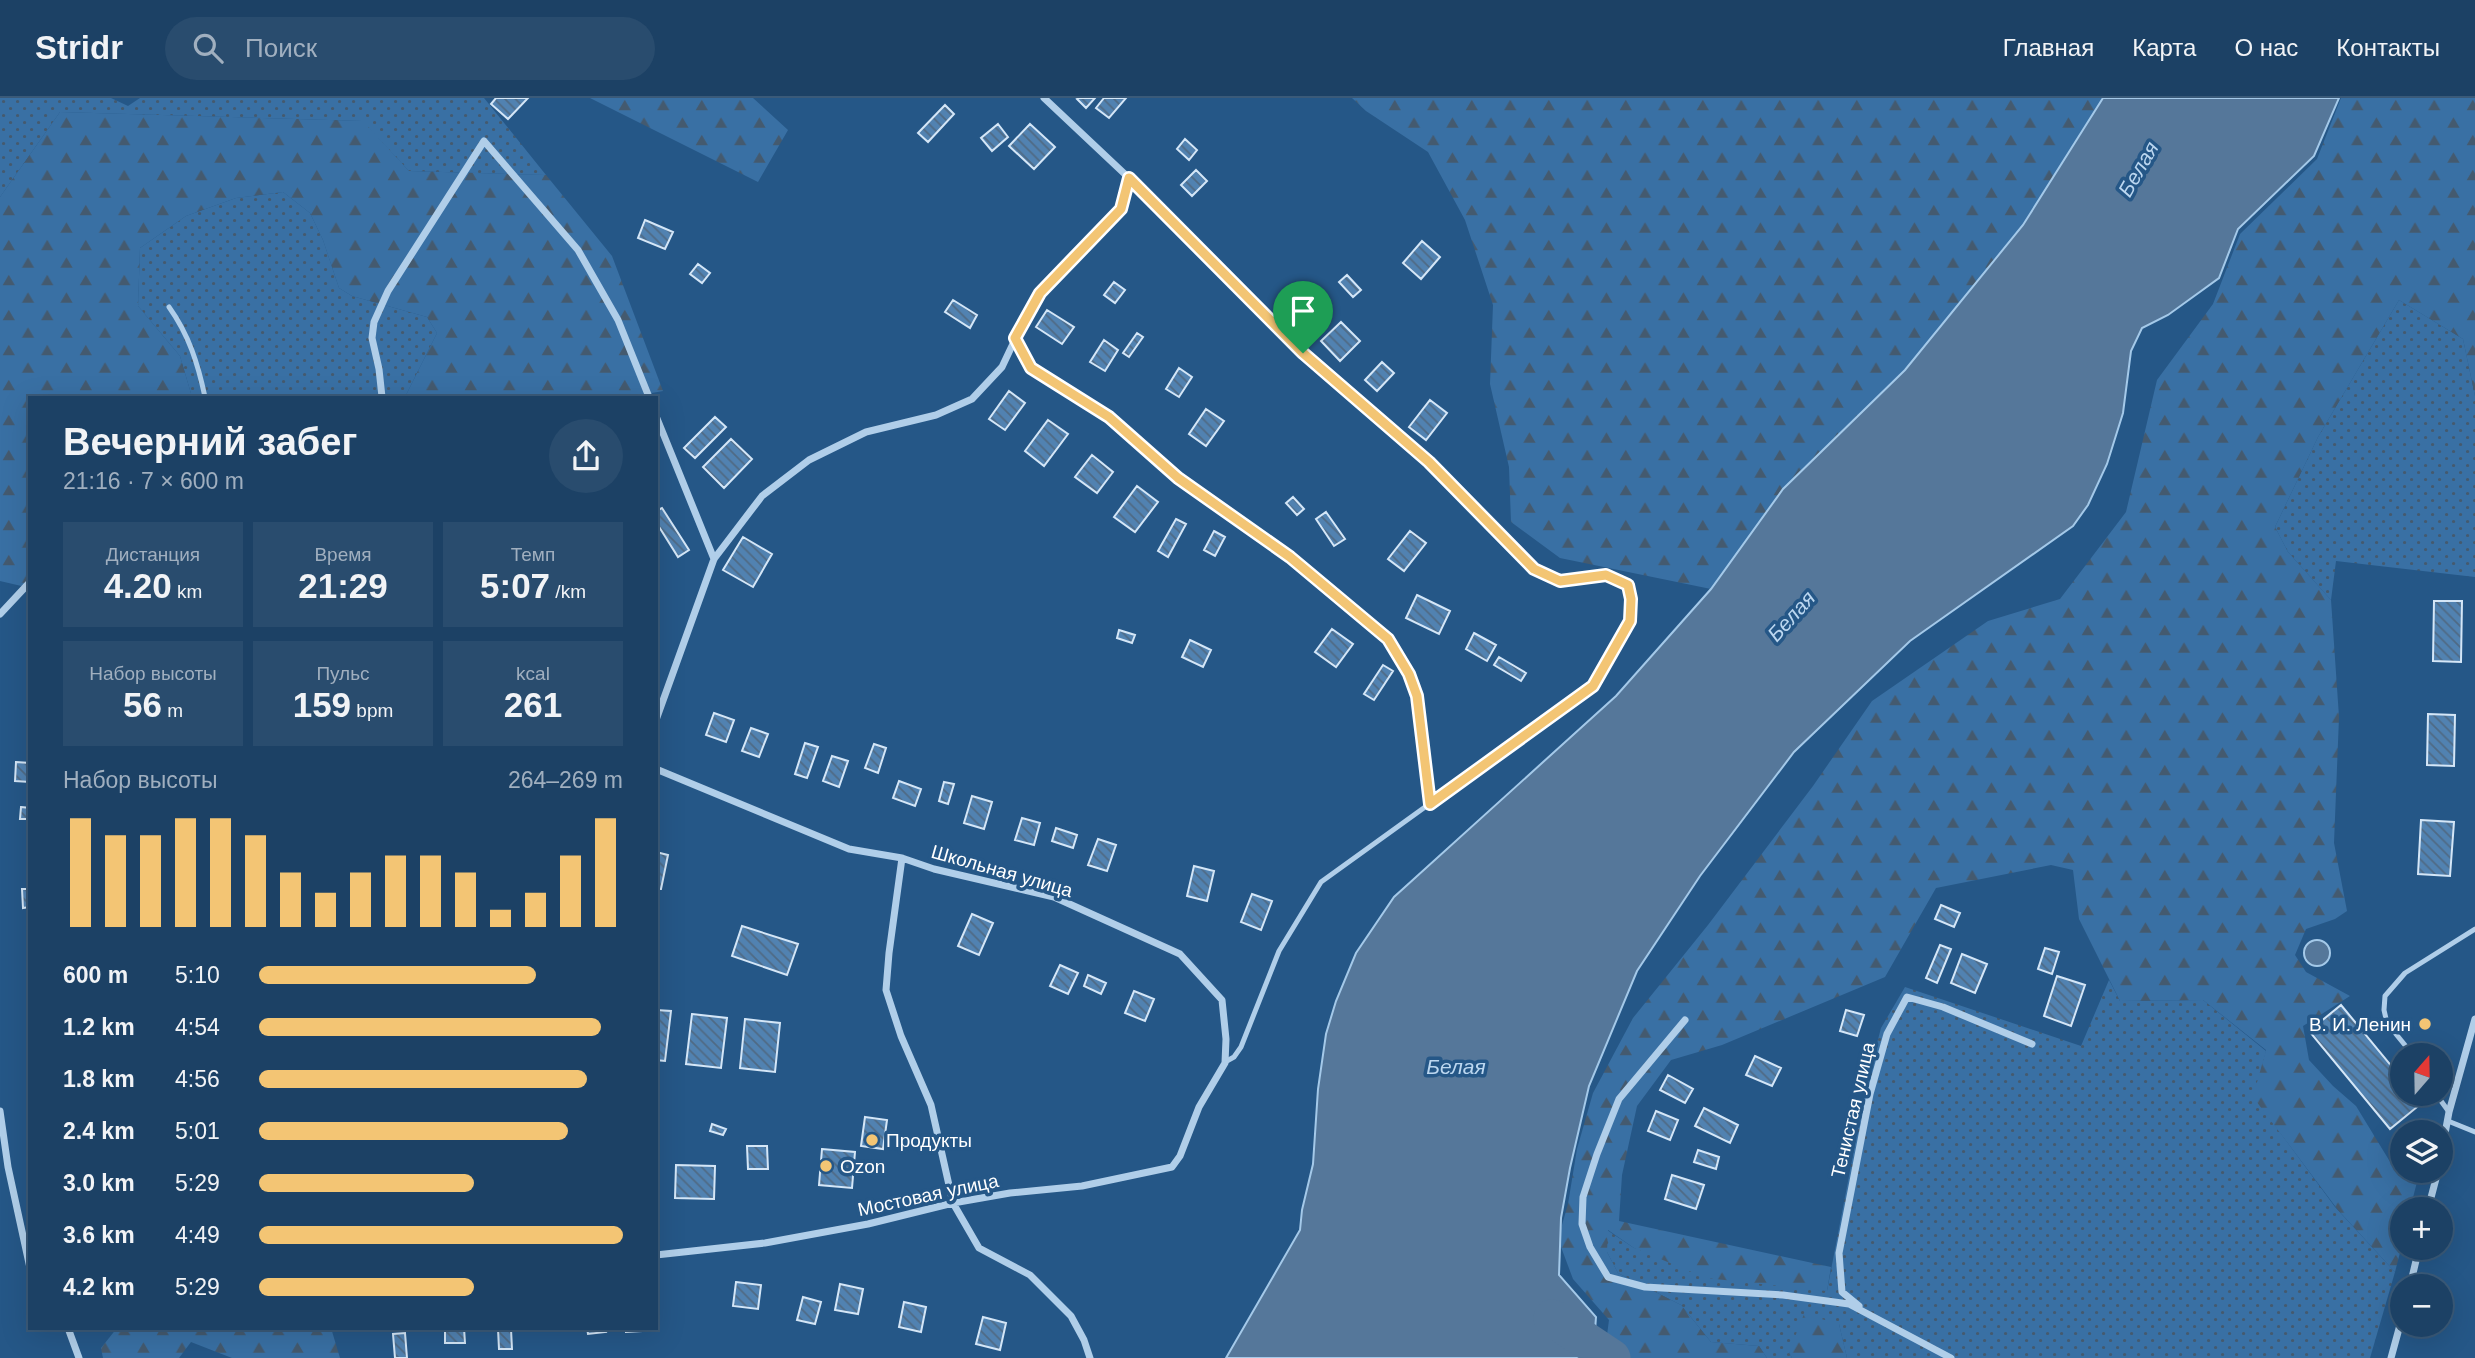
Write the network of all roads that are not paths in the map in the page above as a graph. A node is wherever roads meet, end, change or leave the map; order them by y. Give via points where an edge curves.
1 (1044, 98) edge
2 (1129, 178) junction
3 (169, 307) dead end
4 (1015, 338) junction
5 (205, 396) edge
6 (382, 396) edge
7 (649, 396) edge
8 (658, 421) edge
9 (714, 559) junction
10 (28, 584) edge
11 (0, 614) edge
12 (1630, 621) joint
13 (658, 714) edge
14 (658, 770) edge
15 (1430, 804) junction
16 (902, 858) junction
17 (2475, 929) edge
18 (2475, 1019) edge
19 (1685, 1020) dead end
20 (2403, 1043) edge
21 (2032, 1044) dead end
22 (1225, 1063) junction
23 (2444, 1106) edge
24 (0, 1111) edge
25 (2449, 1116) junction
26 (2448, 1120) edge
27 (2475, 1132) edge
28 (953, 1203) junction
29 (658, 1255) edge
30 (28, 1259) edge
31 (1869, 1314) junction
32 (69, 1330) edge
33 (2397, 1337) edge
34 (79, 1358) edge
35 (1090, 1358) edge
36 (1951, 1358) edge
37 (2391, 1358) edge

1 - 2 street
2 - 4 street via 1121,209 1040,293
2 - 12 street via 1303,353 1429,462 1534,569 1560,581 1606,575 1628,585
3 - 5 lane via 197,360
4 - 9 street via 1002,367 972,399 936,415 866,432 809,460 762,496
4 - 15 street via 1031,368 1109,417 1178,478 1290,557 1388,639 1417,696
6 - 7 street via 372,338 374,322 388,291 484,141 578,250 618,320
8 - 9 street
9 - 13 street
10 - 11 street
12 - 15 lane via 1593,686
14 - 16 street, Школьная улица via 849,849
15 - 22 lane via 1321,882 1279,951 1241,1047
16 - 22 street, Школьная улица via 1054,897 1180,954 1222,1000
16 - 28 street via 886,990 931,1105
17 - 20 lane via 2405,973 2385,996 2387,1023
18 - 25 street
19 - 31 street via 1619,1099 1583,1197 1582,1224 1608,1278 1645,1287 1849,1304
21 - 31 street, Тенистая улица via 1907,997 1887,1034 1870,1094 1839,1253 1842,1292
22 - 28 street, Мостовая улица via 1172,1167 1082,1186
23 - 25 lane
24 - 30 street
25 - 26 street
25 - 27 lane
28 - 29 street, Мостовая улица via 765,1243
28 - 35 street via 979,1248 1030,1275 1071,1316
31 - 36 street
32 - 34 street
33 - 37 street

